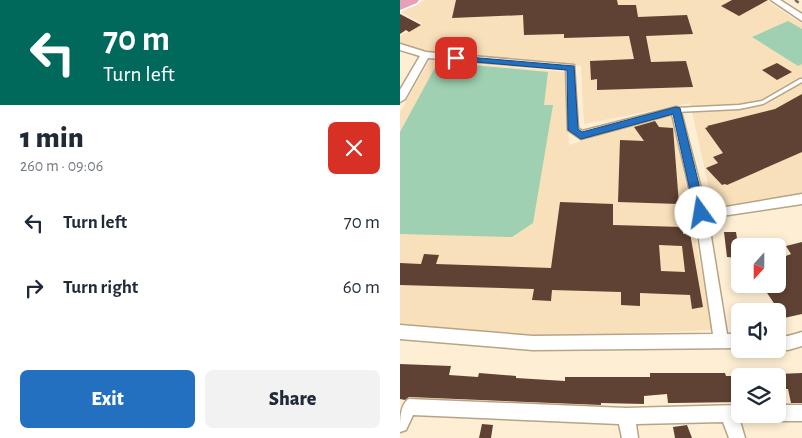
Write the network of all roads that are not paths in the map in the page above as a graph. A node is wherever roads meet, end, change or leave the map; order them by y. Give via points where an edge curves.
1 (412, 0) edge
2 (776, 0) edge
3 (400, 6) edge
4 (802, 18) edge
5 (400, 47) edge
6 (425, 55) junction
7 (802, 80) edge
8 (400, 99) edge
9 (676, 110) junction
10 (802, 199) edge
11 (701, 213) junction
12 (400, 332) edge
13 (802, 339) edge
14 (721, 340) junction
15 (731, 341) edge
16 (786, 343) edge
17 (731, 413) edge
18 (786, 413) edge
19 (802, 413) edge
20 (626, 416) junction
21 (736, 423) edge
22 (400, 424) edge
23 (630, 438) edge
24 (737, 438) edge

1 - 3 highway
2 - 4 street
5 - 6 street
6 - 8 street
6 - 9 street via 571,67 573,130 581,135
7 - 9 lane via 763,102 738,107
9 - 11 street
10 - 11 street via 714,214
11 - 14 street
12 - 14 street via 534,343
13 - 16 street
14 - 15 street
17 - 20 street
18 - 19 street
20 - 22 street via 409,406
20 - 23 street
21 - 24 street

